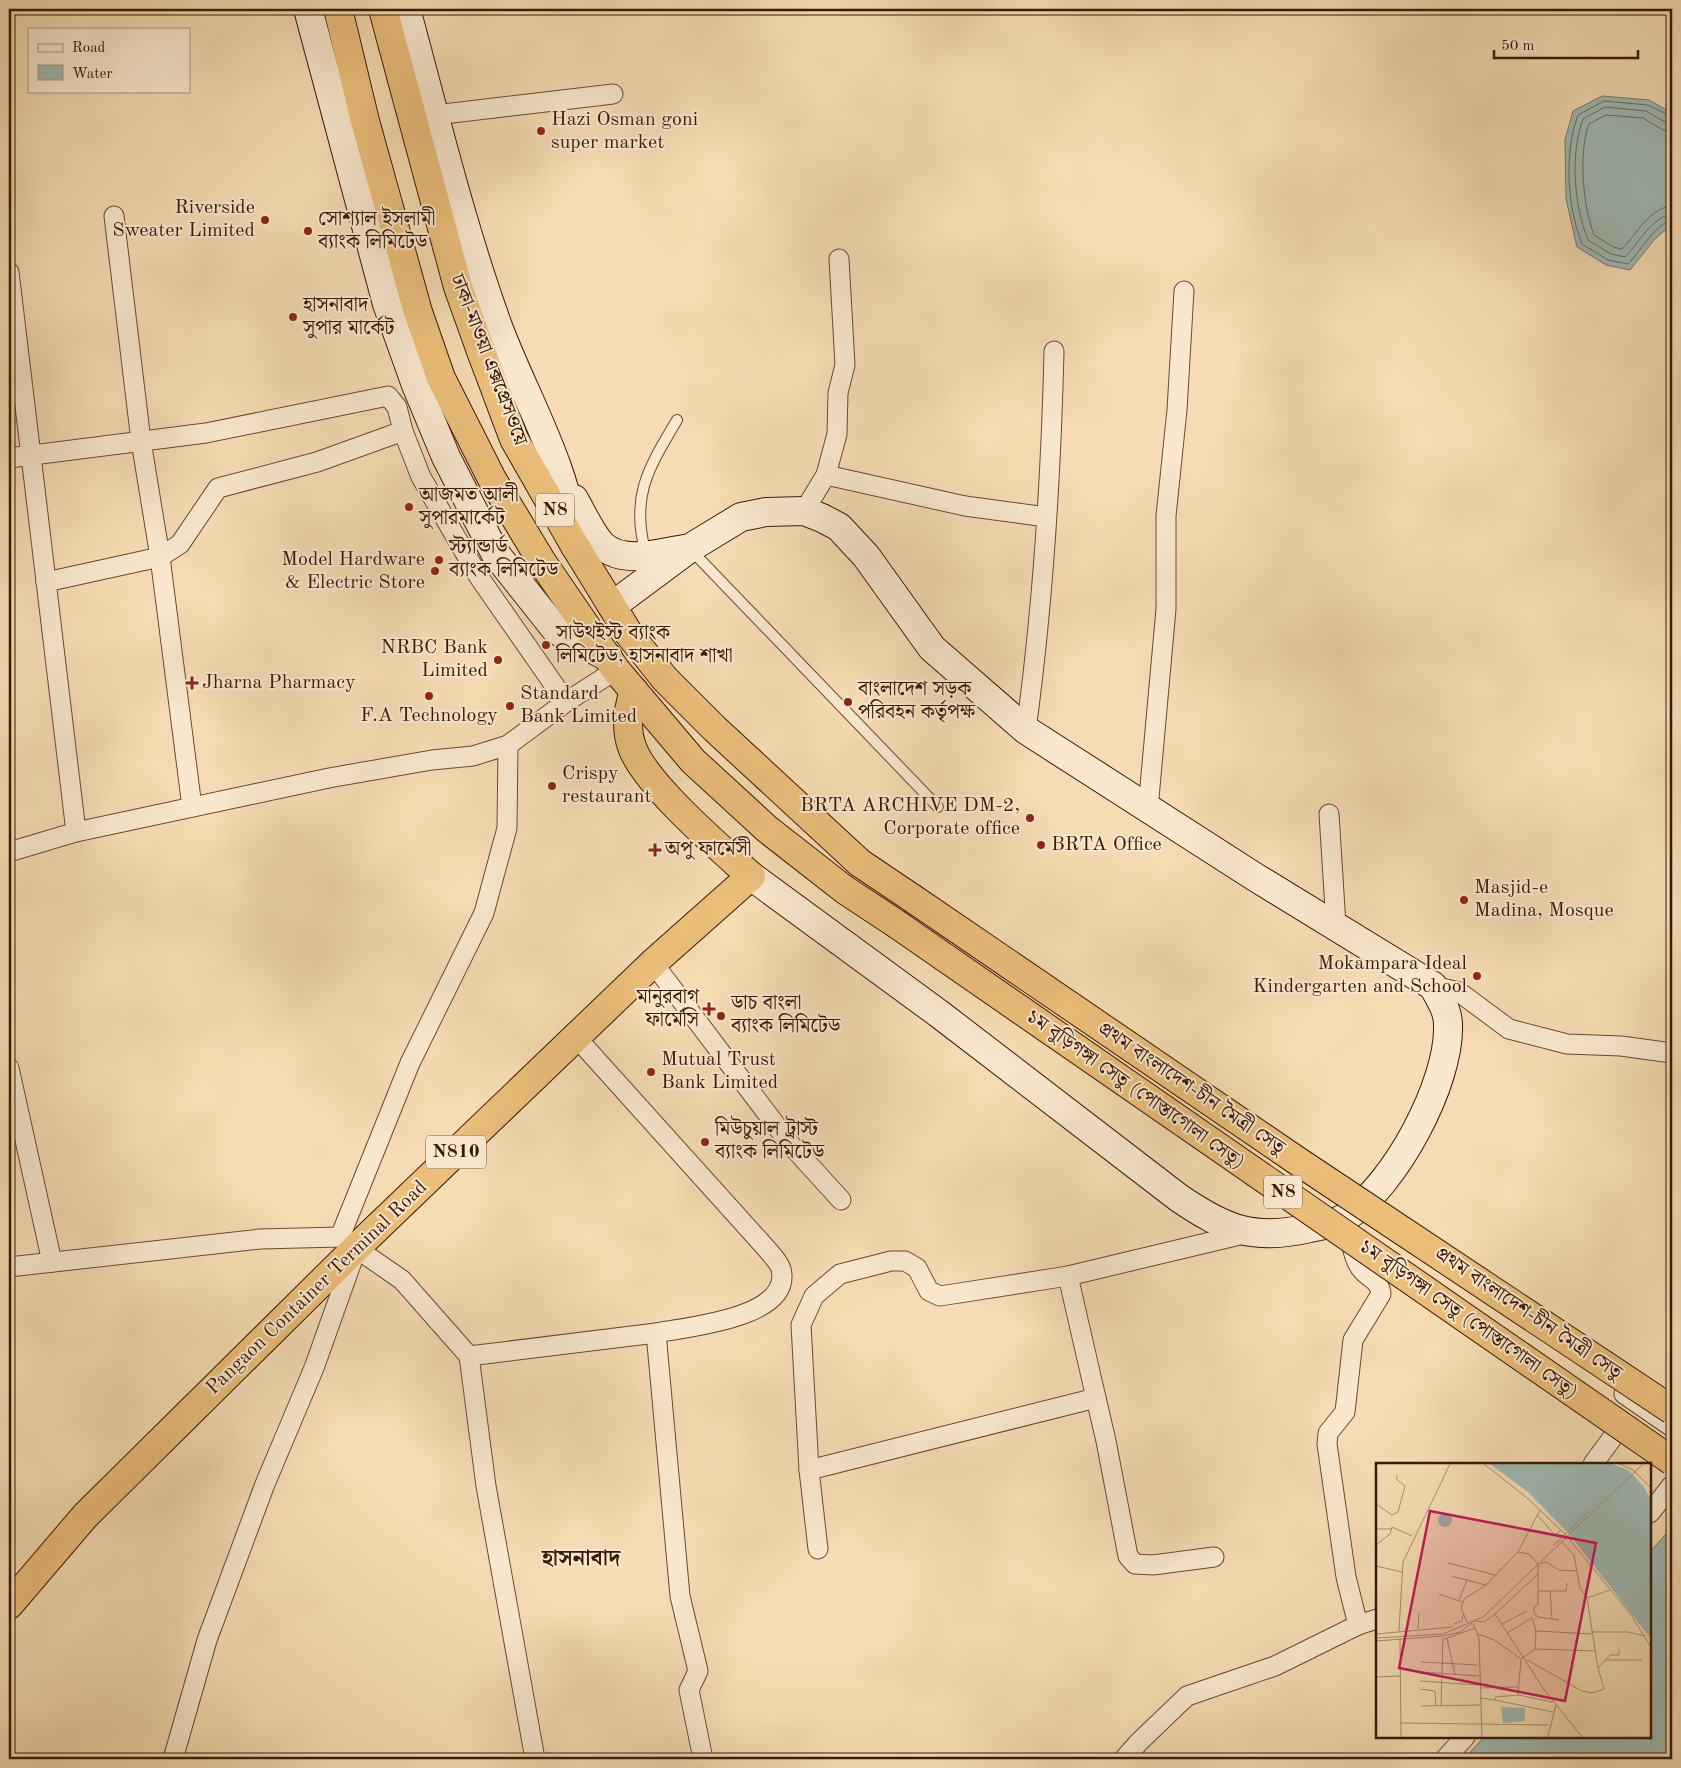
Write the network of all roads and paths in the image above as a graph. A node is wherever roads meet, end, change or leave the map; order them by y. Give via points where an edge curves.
1 (308, 9) edge
2 (338, 9) edge
3 (383, 9) edge
4 (406, 9) edge
5 (613, 94) dead end
6 (434, 115) junction
7 (114, 216) dead end
8 (839, 259) dead end
9 (9, 272) edge
10 (1184, 291) dead end
11 (1054, 351) dead end
12 (677, 420) dead end
13 (403, 431) junction
14 (141, 441) junction
15 (32, 455) junction
16 (9, 458) edge
17 (826, 475) junction
18 (561, 476) junction
19 (804, 511) junction
20 (1046, 517) junction
21 (575, 546) junction
22 (690, 548) junction
23 (160, 557) junction
24 (649, 566) junction
25 (46, 582) junction
26 (612, 606) junction
27 (612, 664) junction
28 (634, 691) junction
29 (566, 702) junction
30 (1026, 730) junction
31 (508, 745) junction
32 (938, 806) dead end
33 (192, 807) junction
34 (1148, 809) junction
35 (1329, 814) dead end
36 (76, 832) junction
37 (9, 852) edge
38 (751, 876) junction
39 (912, 898) joint
40 (895, 923) joint
41 (1336, 925) junction
42 (653, 963) junction
43 (1433, 986) junction
44 (575, 1036) junction
45 (1672, 1053) edge
46 (9, 1068) edge
47 (841, 1200) dead end
48 (1351, 1213) junction
49 (1248, 1233) junction
50 (348, 1242) junction
51 (52, 1262) junction
52 (9, 1267) edge
53 (1068, 1276) junction
54 (656, 1333) junction
55 (469, 1356) junction
56 (1096, 1398) junction
57 (1672, 1410) edge
58 (1620, 1426) junction
59 (1672, 1428) edge
60 (1672, 1461) edge
61 (1594, 1463) edge
62 (809, 1470) junction
63 (1672, 1485) edge
64 (1651, 1512) edge
65 (818, 1549) dead end
66 (1214, 1557) dead end
67 (9, 1605) edge
68 (1376, 1619) edge
69 (1358, 1625) junction
70 (1464, 1738) edge
71 (173, 1759) edge
72 (535, 1759) edge
73 (703, 1759) edge
74 (1124, 1759) edge
75 (1445, 1759) edge

1 - 27 main road via 387,304 446,457 495,553 556,630
2 - 27 highway, ঢাকা-মাওয়া এক্সপ্রেসওয়ে / N8 via 418,312 441,378 492,479 542,562
3 - 21 highway, ঢাকা-মাওয়া এক্সপ্রেসওয়ে / N8 via 458,287 479,346 514,439
4 - 6 main road
5 - 6 street
6 - 18 main road via 499,328
7 - 14 street
8 - 17 street via 845,366 838,393 837,434
9 - 15 street
10 - 34 street via 1166,516 1166,608
11 - 20 street via 1052,446
12 - 24 lane via 650,466 641,492 639,510
13 - 14 street via 396,407 388,396 206,433
13 - 23 street via 316,462 218,488 180,544
13 - 29 street via 421,477 479,577
14 - 15 street
14 - 23 street
15 - 16 street
15 - 25 street
17 - 19 street
17 - 20 street via 965,506
18 - 21 main road via 573,521
18 - 24 main road via 602,545
19 - 22 main road via 766,512 741,517
19 - 30 main road via 839,527 866,556 932,648
20 - 30 street
21 - 26 highway, ঢাকা-মাওয়া এক্সপ্রেসওয়ে / N8
22 - 24 main road
22 - 32 lane
23 - 25 street
23 - 33 street
24 - 26 main road
25 - 36 street
26 - 39 highway, ঢাকা-মাওয়া এক্সপ্রেসওয়ে / N8 via 629,634 665,679 715,729 860,863
27 - 28 highway, ঢাকা-মাওয়া এক্সপ্রেসওয়ে / N8
27 - 29 street
28 - 38 highway via 628,708 628,727 632,747 647,775
28 - 40 highway, ঢাকা-মাওয়া এক্সপ্রেসওয়ে / N8 via 693,761 767,829 845,890
29 - 31 street
30 - 34 main road
31 - 33 street via 473,756 329,778
31 - 50 street via 507,828 484,913 410,1063
33 - 36 street
34 - 41 main road
35 - 41 street
36 - 37 street
38 - 42 highway, Pangaon Container Terminal Road / N810
38 - 49 main road via 938,1013 1180,1198 1214,1220
39 - 57 highway, প্রথম বাংলাদেশ-চীন মৈত্রী সেতু / N8, bridge via 1296,1160
40 - 58 highway, ১ম বুড়িগঙ্গা সেতু (পোস্তাগোলা সেতু) / N8, bridge
41 - 43 main road
42 - 44 highway, Pangaon Container Terminal Road / N810
42 - 47 street via 791,1145
43 - 45 street via 1459,992 1509,1029 1567,1044
43 - 48 main road via 1446,1010 1448,1024 1430,1102 1408,1145 1385,1178
44 - 50 highway, Pangaon Container Terminal Road / N810
44 - 54 street via 765,1247 780,1268 781,1284 775,1296 760,1307 738,1317
46 - 51 street
48 - 49 main road via 1333,1223 1303,1230 1262,1235
48 - 59 street
48 - 69 street via 1355,1258 1362,1270 1377,1282 1380,1294 1353,1340 1345,1412 1328,1433 1327,1444 1346,1577
49 - 53 street
50 - 51 street via 260,1239
50 - 55 street via 402,1280
50 - 67 highway, Pangaon Container Terminal Road / N810 via 85,1516
50 - 71 street via 314,1368 265,1484 207,1640
51 - 52 street
53 - 56 street
53 - 62 street via 940,1296 929,1291 917,1268 905,1261 891,1261 840,1274 814,1296 801,1325
54 - 55 street
54 - 73 street via 680,1596 698,1671 689,1690
55 - 72 street via 486,1486
56 - 62 street
56 - 66 street via 1128,1556 1135,1564 1153,1565
58 - 60 highway, ১ম বুড়িগঙ্গা সেতু (পোস্তাগোলা সেতু) / N8, bridge
58 - 61 street
62 - 65 street
63 - 64 street
68 - 69 street
69 - 74 street via 1275,1666 1187,1696
70 - 75 street

